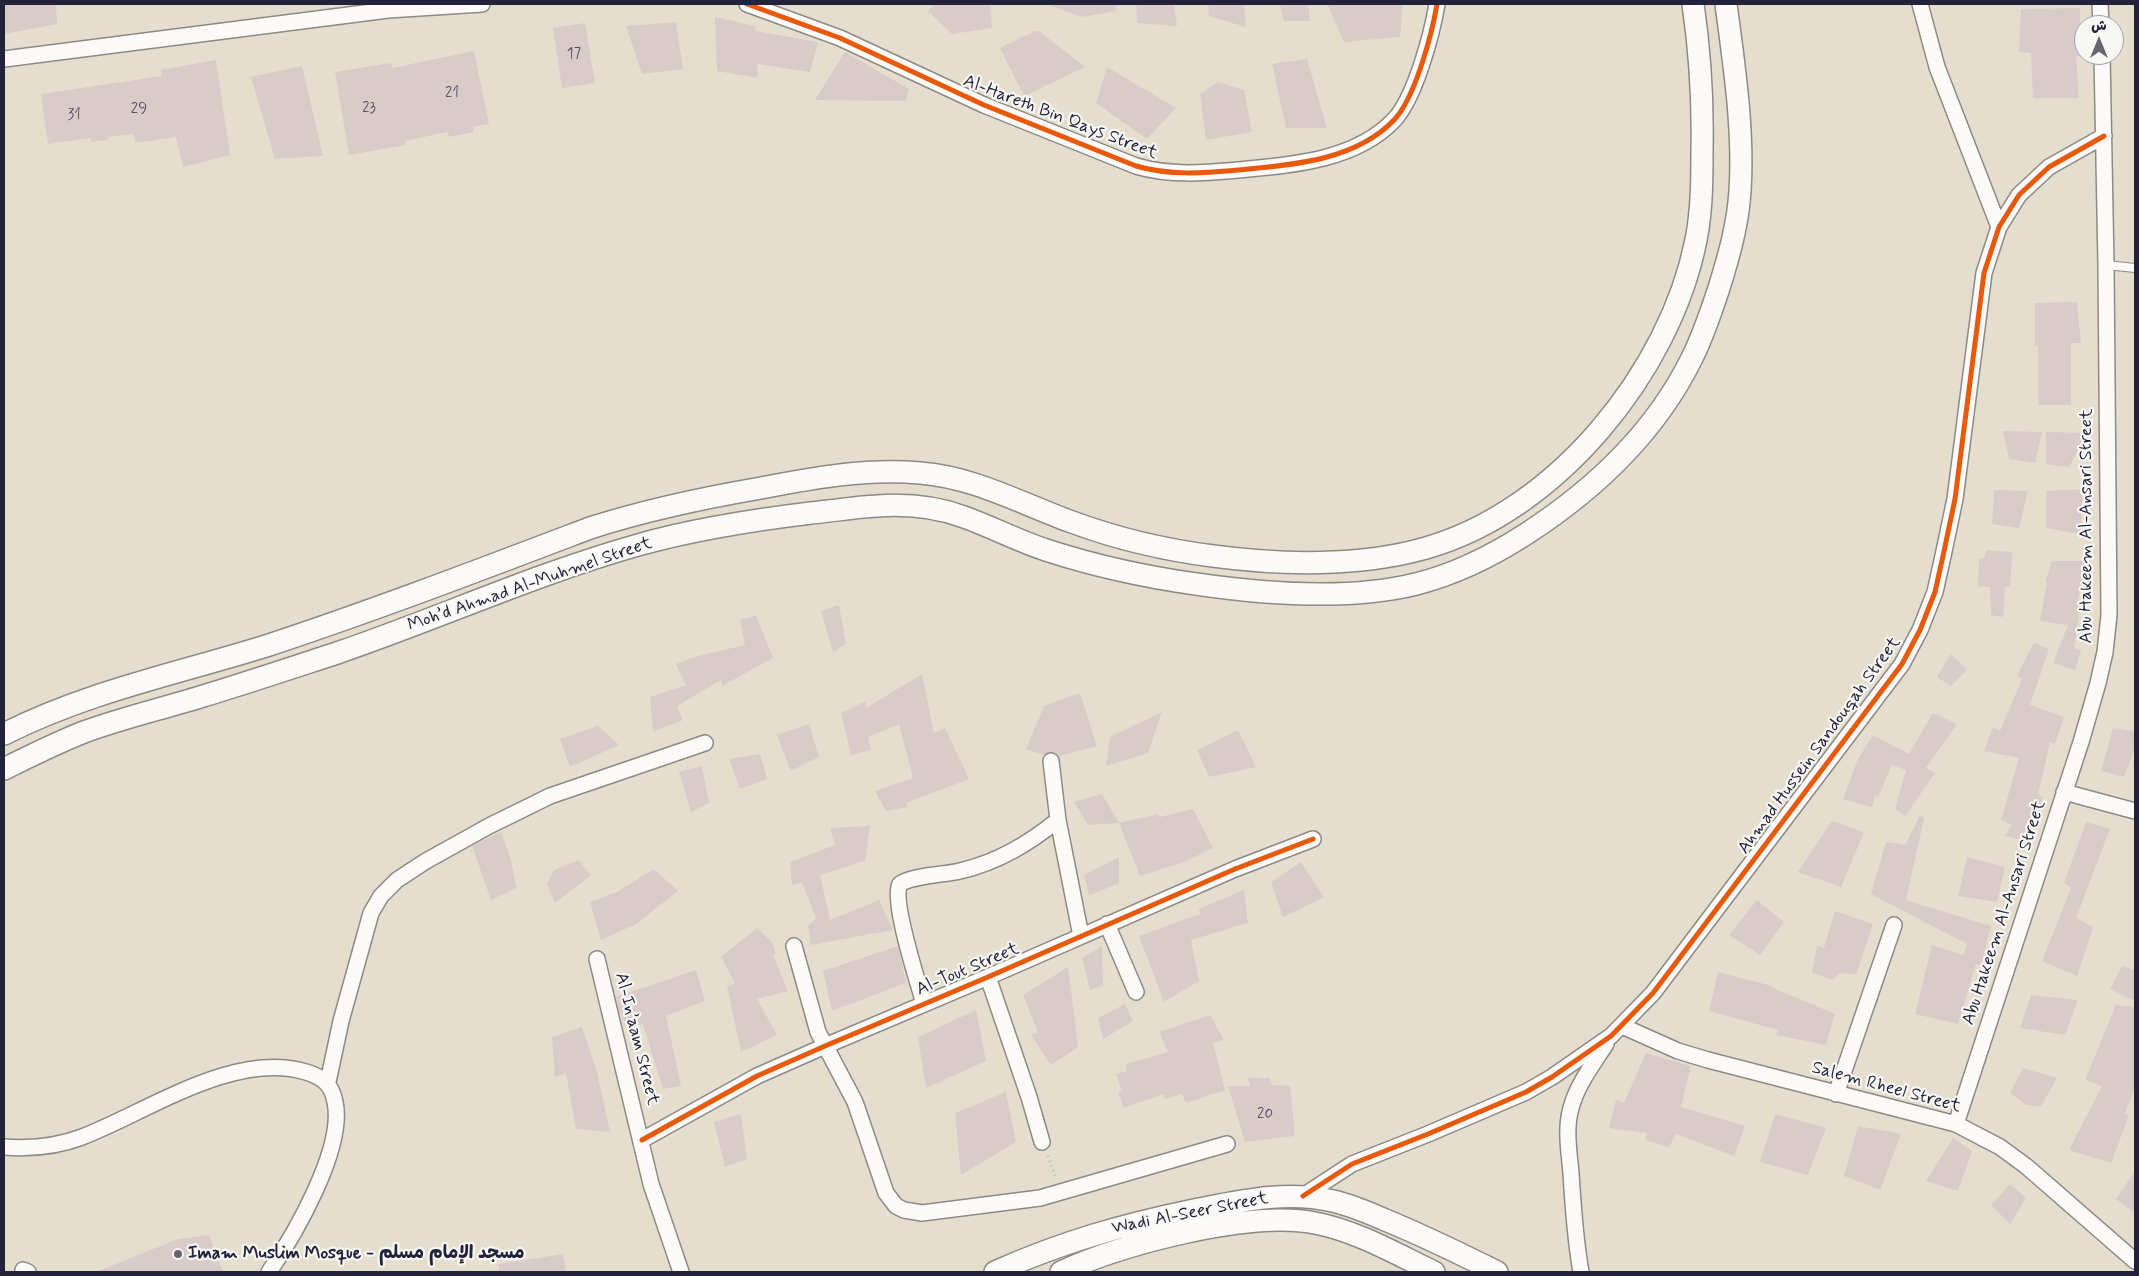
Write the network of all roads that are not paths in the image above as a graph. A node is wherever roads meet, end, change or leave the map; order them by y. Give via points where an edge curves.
1 (482, 4) edge
2 (747, 4) edge
3 (1437, 4) edge
4 (1694, 4) edge
5 (1726, 4) edge
6 (1920, 4) edge
7 (389, 7) edge
8 (4, 59) edge
9 (2102, 65) edge
10 (2104, 136) junction
11 (1999, 226) junction
12 (2106, 265) junction
13 (2135, 268) edge
14 (4, 734) edge
15 (705, 743) dead end
16 (1051, 761) dead end
17 (4, 769) edge
18 (2064, 792) junction
19 (2135, 811) edge
20 (1058, 820) junction
21 (1313, 839) dead end
22 (1107, 924) junction
23 (1894, 926) dead end
24 (1081, 936) junction
25 (794, 946) dead end
26 (597, 959) dead end
27 (988, 977) junction
28 (1136, 992) dead end
29 (924, 1004) junction
30 (1616, 1031) junction
31 (824, 1046) junction
32 (328, 1082) junction
33 (1836, 1094) junction
34 (1956, 1124) junction
35 (642, 1140) junction
36 (1042, 1142) road end
37 (1227, 1144) dead end
38 (4, 1147) edge
39 (1303, 1196) junction
40 (1299, 1221) junction
41 (2135, 1261) edge
42 (269, 1272) edge
43 (681, 1272) edge
44 (995, 1272) edge
45 (1061, 1272) edge
46 (1434, 1272) edge
47 (1497, 1272) edge
48 (1581, 1272) edge

1 - 7 street
2 - 3 street, Al-Hareth Bin Qays Street via 840,38 984,105 1136,166 1152,171 1190,173 1302,163 1368,141 1395,120 1405,104 1425,51
4 - 14 main road, Moh’d Ahmad Al-Muhmel Street via 1702,104 1701,208 1691,262 1674,310 1651,356 1618,406 1573,458 1515,505 1450,540 1425,548 1360,559 1252,560 1149,546 1075,523 977,485 926,473 868,472 808,479 672,504 590,528 342,621 106,692
5 - 17 main road, Moh’d Ahmad Al-Muhmel Street via 1740,138 1740,192 1724,273 1691,359 1659,412 1595,482 1535,528 1464,568 1387,590 1340,593 1270,591 1201,584 1102,566 1025,543 962,515 923,507 878,506 762,519 676,535 598,557 352,648 85,732
6 - 11 street via 1937,67
7 - 8 street
9 - 10 street, Abu Hakeem Al-Ansari Street
10 - 11 street, Ahmad Hussein Sandouqah Street via 2049,167 2019,195
10 - 12 street, Abu Hakeem Al-Ansari Street
11 - 30 street, Ahmad Hussein Sandouqah Street via 1984,273 1956,498 1935,592 1920,630 1902,664 1653,993
12 - 13 lane
12 - 18 street, Abu Hakeem Al-Ansari Street via 2109,615 2098,682
15 - 32 street via 550,796 489,826 397,880 381,896 371,913 343,1012
16 - 20 street
18 - 19 street
18 - 34 street, Abu Hakeem Al-Ansari Street
20 - 24 street
20 - 29 street via 998,859 958,872 900,884 897,892 900,916
21 - 22 street, Al-Tout Street
22 - 24 street, Al-Tout Street
22 - 28 street
23 - 33 street
24 - 27 street, Al-Tout Street
25 - 31 street via 811,1012
26 - 35 street, Al-In’aam Street
27 - 29 street, Al-Tout Street
27 - 36 street
29 - 31 street, Al-Tout Street
30 - 33 street, Salem Rheel Street via 1678,1052
30 - 39 street, Ahmad Hussein Sandouqah Street via 1526,1092 1352,1164
30 - 48 street, Ahmad Hussein Sandouqah Street via 1585,1076 1569,1114 1576,1243
31 - 35 street, Al-Tout Street via 750,1080
31 - 37 street via 855,1102 886,1194 896,1206 913,1212 1009,1203 1060,1193
32 - 38 street via 296,1068 276,1066 241,1071 208,1081 82,1137 41,1148
32 - 42 street via 336,1104 332,1143 294,1234
33 - 34 street, Salem Rheel Street
34 - 41 street, Salem Rheel Street via 2000,1147 2026,1166
35 - 43 street, Al-In’aam Street via 661,1218
39 - 40 main road
39 - 44 main road, Wadi Al-Seer Street via 1241,1200 1106,1230
39 - 47 main road, Wadi Al-Seer Street via 1333,1201 1378,1217
40 - 45 main road, Wadi Al-Seer Street via 1241,1224 1183,1234 1100,1257
40 - 46 main road, Wadi Al-Seer Street via 1327,1226 1369,1241

